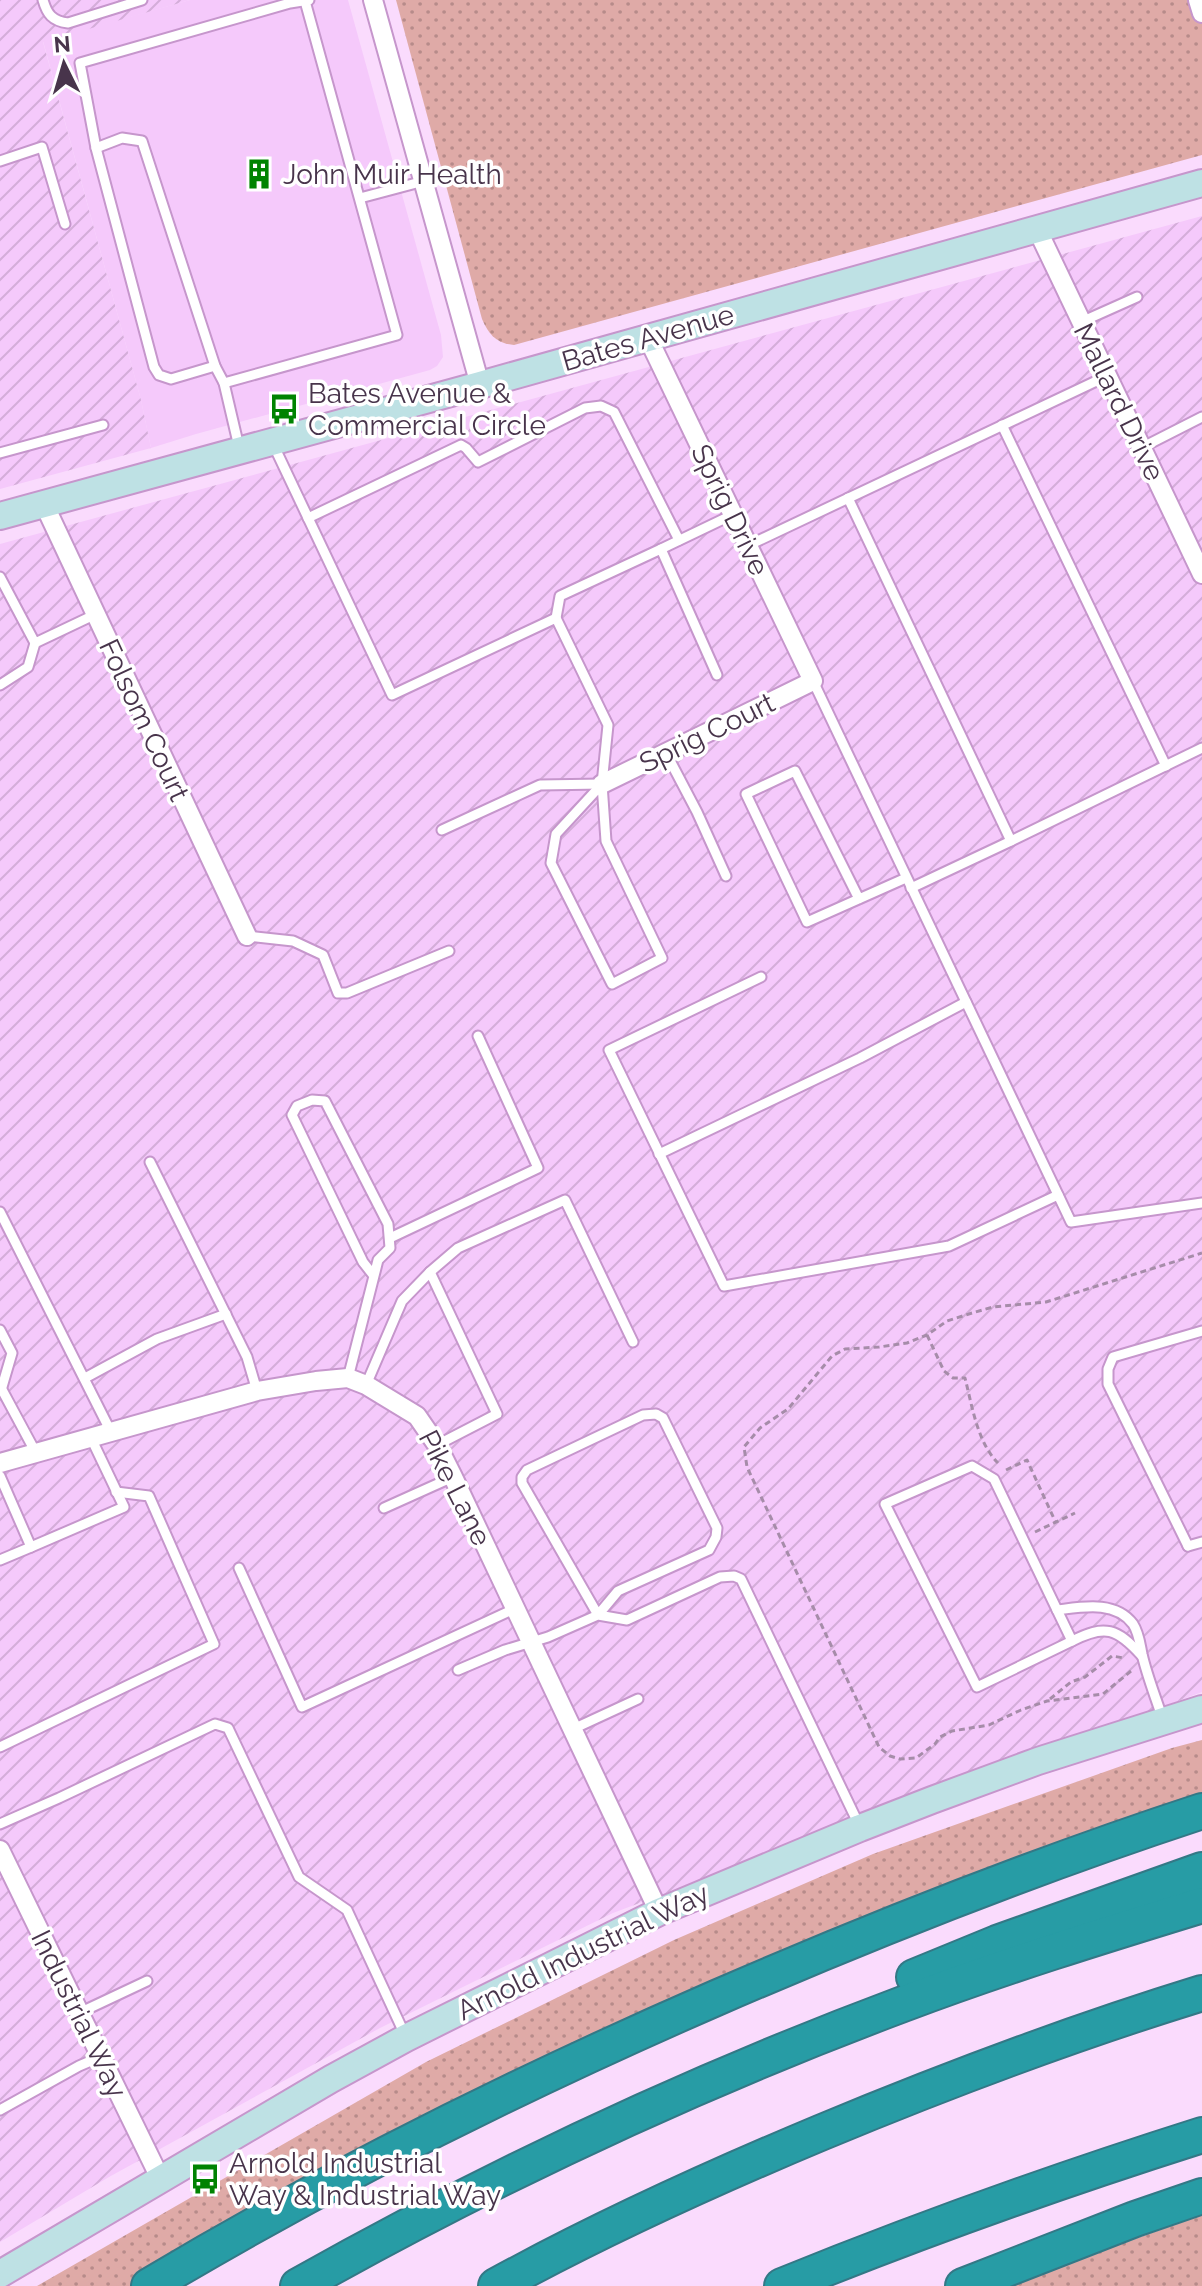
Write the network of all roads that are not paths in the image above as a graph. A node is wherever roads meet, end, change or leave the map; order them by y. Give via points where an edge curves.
1 (43, 0) edge
2 (142, 0) edge
3 (307, 0) edge
4 (373, 0) edge
5 (1198, 0) edge
6 (1202, 13) edge
7 (96, 148) junction
8 (0, 161) edge
9 (424, 181) junction
10 (1202, 183) edge
11 (360, 198) junction
12 (65, 224) dead end
13 (1037, 229) junction
14 (1137, 297) dead end
15 (1081, 322) junction
16 (648, 338) junction
17 (215, 366) junction
18 (1107, 376) junction
19 (224, 383) junction
20 (480, 385) junction
21 (1202, 417) edge
22 (103, 425) dead end
23 (1002, 425) junction
24 (272, 441) junction
25 (1141, 448) junction
26 (240, 450) junction
27 (0, 453) edge
28 (848, 498) junction
29 (44, 504) junction
30 (732, 515) junction
31 (0, 516) edge
32 (308, 518) junction
33 (679, 540) junction
34 (747, 546) junction
35 (661, 549) junction
36 (1202, 574) edge
37 (0, 577) edge
38 (94, 615) junction
39 (556, 618) junction
40 (35, 643) junction
41 (717, 675) dead end
42 (813, 681) junction
43 (0, 685) edge
44 (1202, 748) edge
45 (666, 753) junction
46 (1166, 766) junction
47 (602, 784) junction
48 (442, 830) dead end
49 (1011, 841) junction
50 (726, 876) dead end
51 (906, 878) junction
52 (911, 888) junction
53 (859, 899) junction
54 (247, 936) joint
55 (449, 951) dead end
56 (761, 977) dead end
57 (966, 1002) junction
58 (478, 1036) dead end
59 (659, 1154) junction
60 (150, 1162) dead end
61 (1058, 1195) junction
62 (1202, 1203) edge
63 (0, 1212) edge
64 (390, 1238) junction
65 (430, 1272) junction
66 (374, 1276) junction
67 (226, 1314) junction
68 (0, 1330) edge
69 (1202, 1331) edge
70 (633, 1342) dead end
71 (85, 1378) junction
72 (357, 1382) junction
73 (1, 1387) edge
74 (257, 1391) junction
75 (111, 1432) junction
76 (91, 1438) junction
77 (437, 1445) junction
78 (36, 1453) junction
79 (0, 1463) edge
80 (0, 1476) edge
81 (453, 1477) junction
82 (116, 1492) junction
83 (384, 1508) dead end
84 (1202, 1542) edge
85 (1188, 1546) junction
86 (31, 1547) junction
87 (1202, 1548) edge
88 (0, 1560) edge
89 (239, 1568) dead end
90 (514, 1609) junction
91 (1057, 1610) junction
92 (598, 1615) junction
93 (1072, 1641) junction
94 (531, 1644) junction
95 (1144, 1660) junction
96 (458, 1670) dead end
97 (638, 1699) dead end
98 (1202, 1709) edge
99 (1163, 1720) junction
100 (572, 1729) junction
101 (0, 1747) edge
102 (1202, 1811) edge
103 (0, 1824) edge
104 (860, 1828) junction
105 (0, 1850) edge
106 (1202, 1870) edge
107 (5, 1874) edge
108 (1202, 1905) edge
109 (659, 1912) junction
110 (147, 1981) dead end
111 (1202, 1993) edge
112 (79, 2013) junction
113 (406, 2038) junction
114 (100, 2057) junction
115 (676, 2096) junction
116 (0, 2110) edge
117 (1202, 2135) edge
118 (160, 2178) junction
119 (1202, 2196) edge
120 (0, 2274) edge
121 (149, 2286) edge
122 (298, 2286) edge
123 (496, 2286) edge
124 (782, 2286) edge
125 (963, 2286) edge

1 - 2 lane via 47,13 68,23
3 - 7 lane via 80,63
3 - 11 lane
4 - 9 street
5 - 6 street
7 - 17 lane via 122,138 142,141
7 - 17 lane via 154,367 171,379
8 - 12 lane via 42,147
9 - 11 lane
9 - 20 street
10 - 13 street, Bates Avenue
11 - 19 lane via 397,335
13 - 15 street, Mallard Drive
13 - 16 street, Bates Avenue
14 - 15 lane
15 - 18 street, Mallard Drive
16 - 20 street, Bates Avenue
16 - 30 street, Sprig Drive
17 - 19 lane
18 - 23 lane
18 - 25 street, Mallard Drive
19 - 26 lane
20 - 24 street, Bates Avenue
21 - 25 lane
22 - 27 lane
23 - 28 lane
23 - 46 lane
24 - 26 street, Bates Avenue
24 - 32 lane
25 - 36 street, Mallard Drive
26 - 29 street, Bates Avenue
28 - 34 lane
28 - 49 lane
29 - 31 street, Bates Avenue
29 - 38 street, Folsom Court
30 - 33 lane
30 - 34 street, Sprig Drive
32 - 33 lane via 461,445 478,462 585,408 601,406 614,412
32 - 39 lane via 392,695
33 - 35 lane
34 - 42 street, Sprig Drive
35 - 39 lane via 560,596
35 - 41 lane
37 - 40 lane
38 - 40 lane
38 - 54 street, Folsom Court
39 - 47 lane via 608,725
40 - 43 lane via 28,667
42 - 45 street, Sprig Court
42 - 51 lane
44 - 46 lane
45 - 47 street, Sprig Court
45 - 50 lane
46 - 49 lane
47 - 47 lane via 556,834 551,863 612,984 662,958 606,841
47 - 48 lane via 540,785
49 - 52 lane
51 - 52 lane
51 - 53 lane
52 - 57 lane
53 - 53 lane via 795,771 746,794 807,922
54 - 55 lane via 293,941 323,955 338,993
56 - 59 lane via 609,1050
57 - 59 lane
57 - 61 lane
58 - 64 lane via 538,1168
59 - 61 lane via 724,1286 949,1246
60 - 67 lane
61 - 62 lane via 1071,1222
63 - 71 lane
64 - 66 lane
64 - 66 lane via 388,1224 325,1101 297,1106 292,1115
65 - 70 lane via 458,1248 565,1200
65 - 72 lane via 402,1301
65 - 77 lane via 497,1414
66 - 72 lane
67 - 71 lane via 157,1339
67 - 74 lane
68 - 73 lane via 12,1353
69 - 85 lane via 1113,1357 1108,1369 1108,1384
71 - 75 lane
72 - 74 street via 316,1381
72 - 77 street, Pike Lane via 417,1416
73 - 78 lane
74 - 75 street
75 - 76 street
76 - 78 street
76 - 82 lane
77 - 81 street, Pike Lane
78 - 79 street
80 - 86 lane
81 - 83 lane
81 - 90 street, Pike Lane
82 - 86 lane via 124,1507
82 - 101 lane via 149,1496 214,1644
84 - 85 lane
85 - 87 lane
86 - 88 lane
89 - 90 lane via 302,1707
90 - 94 street, Pike Lane
91 - 93 lane
91 - 93 lane via 994,1479 972,1466 885,1504 977,1687
91 - 95 lane via 1113,1609 1133,1624
92 - 92 lane via 618,1591 709,1550 716,1537 717,1528 663,1418 656,1414 643,1415 522,1477
92 - 94 lane
92 - 104 lane via 627,1620 720,1577 741,1579
93 - 95 lane via 1092,1631 1113,1632 1127,1639
94 - 96 lane
94 - 100 street, Pike Lane
95 - 99 lane
97 - 100 lane
98 - 99 street, Arnold Industrial Way
99 - 104 street, Arnold Industrial Way
100 - 109 street, Pike Lane
102 - 121 highway via 861,1937 526,2083 407,2142
103 - 113 lane via 215,1724 228,1728 299,1877 347,1910
104 - 109 street, Arnold Industrial Way
105 - 107 street, Industrial Way
106 - 115 highway via 997,1943 811,2019
107 - 112 street, Industrial Way
108 - 115 highway via 901,2005
109 - 113 street, Arnold Industrial Way
110 - 112 lane
111 - 123 highway via 1014,2056 875,2110 647,2210
112 - 114 street, Industrial Way
113 - 118 street, Arnold Industrial Way
114 - 116 lane
114 - 118 street, Industrial Way
115 - 122 highway via 457,2201
117 - 124 highway via 991,2206
118 - 120 street, Arnold Industrial Way
119 - 125 highway

